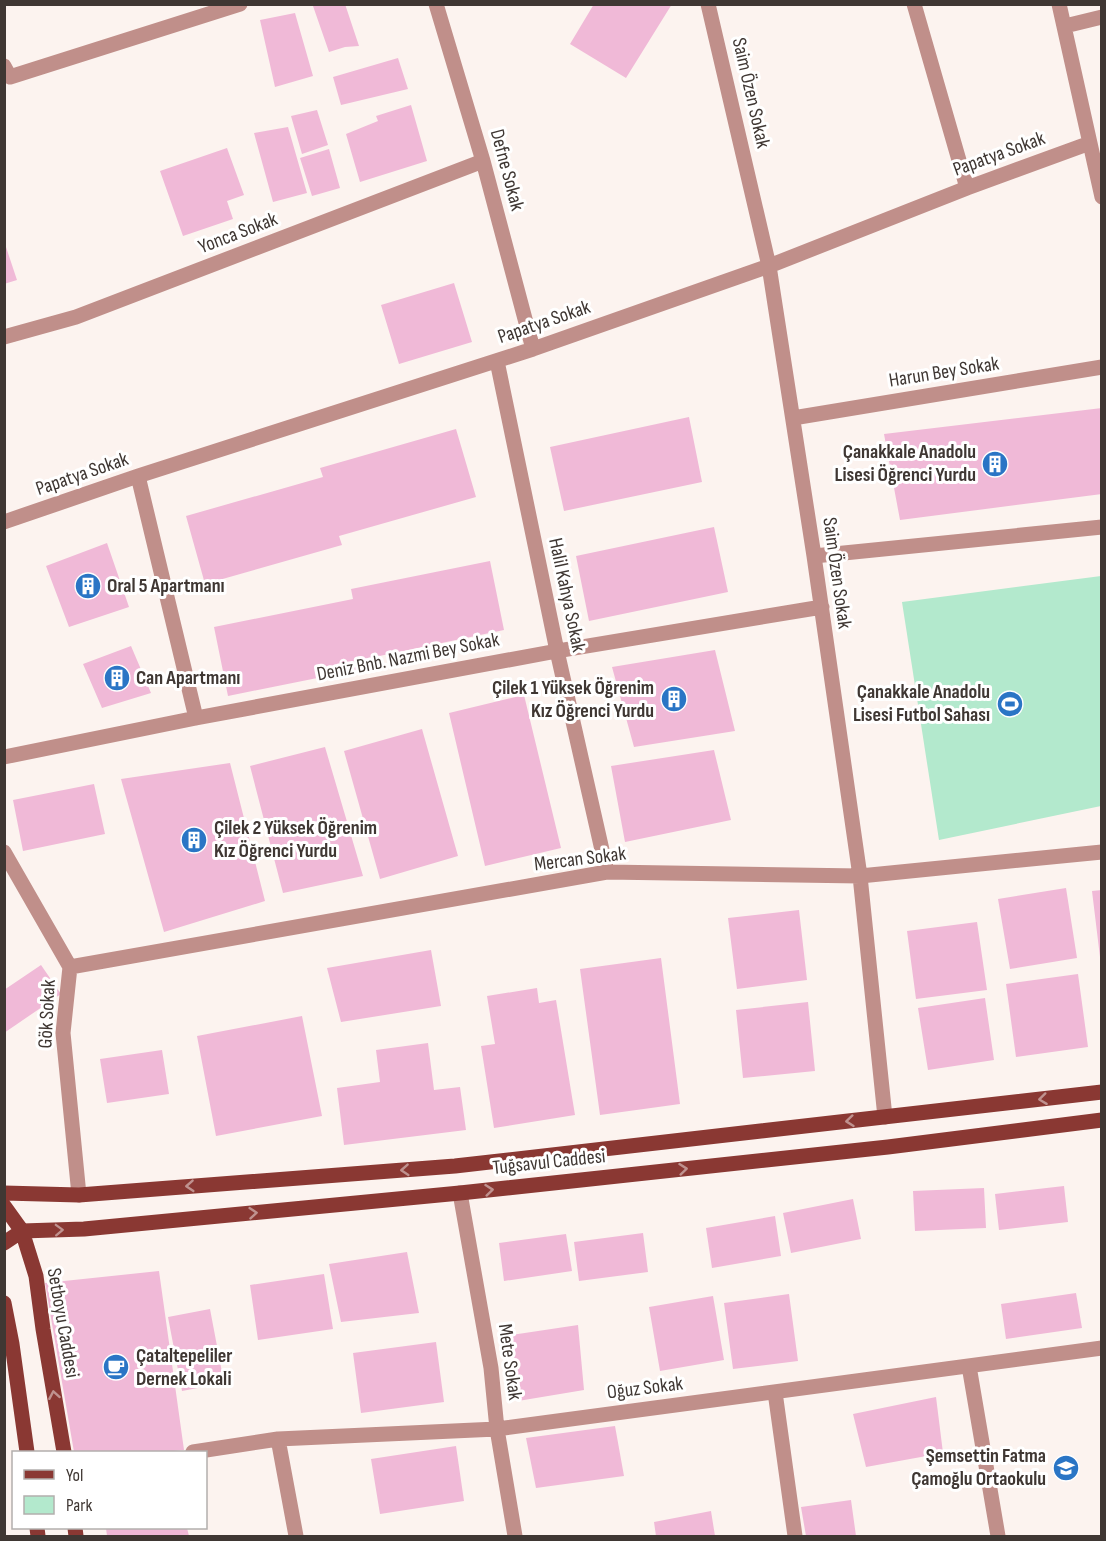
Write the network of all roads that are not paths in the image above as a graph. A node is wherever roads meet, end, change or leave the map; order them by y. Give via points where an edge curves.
1 (240, 4) edge
2 (436, 4) edge
3 (708, 4) edge
4 (914, 4) edge
5 (1059, 4) edge
6 (1101, 17) edge
7 (1065, 26) junction
8 (4, 66) edge
9 (1090, 143) junction
10 (483, 161) junction
11 (1100, 180) edge
12 (967, 188) junction
13 (1101, 197) edge
14 (769, 266) junction
15 (4, 337) edge
16 (533, 349) junction
17 (497, 361) junction
18 (1101, 367) edge
19 (793, 418) junction
20 (138, 476) junction
21 (4, 522) edge
22 (1101, 527) edge
23 (814, 556) junction
24 (822, 607) junction
25 (557, 651) junction
26 (196, 718) junction
27 (4, 757) edge
28 (4, 852) edge
29 (1101, 852) edge
30 (607, 872) junction
31 (860, 876) junction
32 (70, 967) junction
33 (1101, 1092) edge
34 (885, 1117) junction
35 (1101, 1120) edge
36 (4, 1193) edge
37 (460, 1193) junction
38 (79, 1195) junction
39 (4, 1206) edge
40 (22, 1231) junction
41 (4, 1243) edge
42 (4, 1303) edge
43 (1101, 1348) edge
44 (969, 1366) junction
45 (775, 1392) junction
46 (497, 1429) junction
47 (278, 1439) junction
48 (27, 1451) edge
49 (64, 1451) edge
50 (200, 1451) edge
51 (296, 1536) edge
52 (515, 1536) edge
53 (795, 1536) edge
54 (998, 1536) edge

1 - 8 street via 10,77
2 - 10 street, Defne Sokak
3 - 14 street, Saim Özen Sokak
4 - 12 street
5 - 7 street
6 - 7 street
7 - 9 street
9 - 11 street
9 - 12 street, Papatya Sokak
10 - 15 street, Yonca Sokak via 76,317
10 - 16 street, Defne Sokak
11 - 13 street
12 - 14 street, Papatya Sokak
14 - 16 street, Papatya Sokak
14 - 19 street, Saim Özen Sokak
16 - 17 street, Papatya Sokak
17 - 20 street, Papatya Sokak
17 - 25 street, Halil Kahya Sokak
18 - 19 street, Harun Bey Sokak
19 - 23 street, Saim Özen Sokak
20 - 21 street, Papatya Sokak
20 - 26 street
22 - 23 street
23 - 24 street, Saim Özen Sokak
24 - 25 street, Deniz Bnb. Nazmi Bey Sokak
24 - 31 street, Saim Özen Sokak
25 - 26 street, Deniz Bnb. Nazmi Bey Sokak
25 - 30 street, Halil Kahya Sokak
26 - 27 street, Deniz Bnb. Nazmi Bey Sokak
28 - 32 street, Gök Sokak
29 - 31 street, Mercan Sokak
30 - 31 street, Mercan Sokak
30 - 32 street, Mercan Sokak
31 - 34 street, Saim Özen Sokak
32 - 38 street, Gök Sokak via 63,1033
33 -> 34 main road
34 -> 38 main road via 455,1166
37 -> 35 main road, Tuğsavul Caddesi
36 - 38 main road
40 -> 37 main road, Tuğsavul Caddesi via 84,1229
37 - 46 street, Mete Sokak via 491,1368
39 - 40 main road, Setboyu Caddesi
40 - 41 main road
49 -> 40 main road, Setboyu Caddesi via 36,1276
42 - 48 main road
43 - 44 street, Oğuz Sokak
44 - 45 street, Oğuz Sokak
44 - 54 street
45 - 46 street, Oğuz Sokak
45 - 53 street
46 - 47 street, Oğuz Sokak
46 - 52 street, Mete Sokak
47 - 50 street, Oğuz Sokak
47 - 51 street

